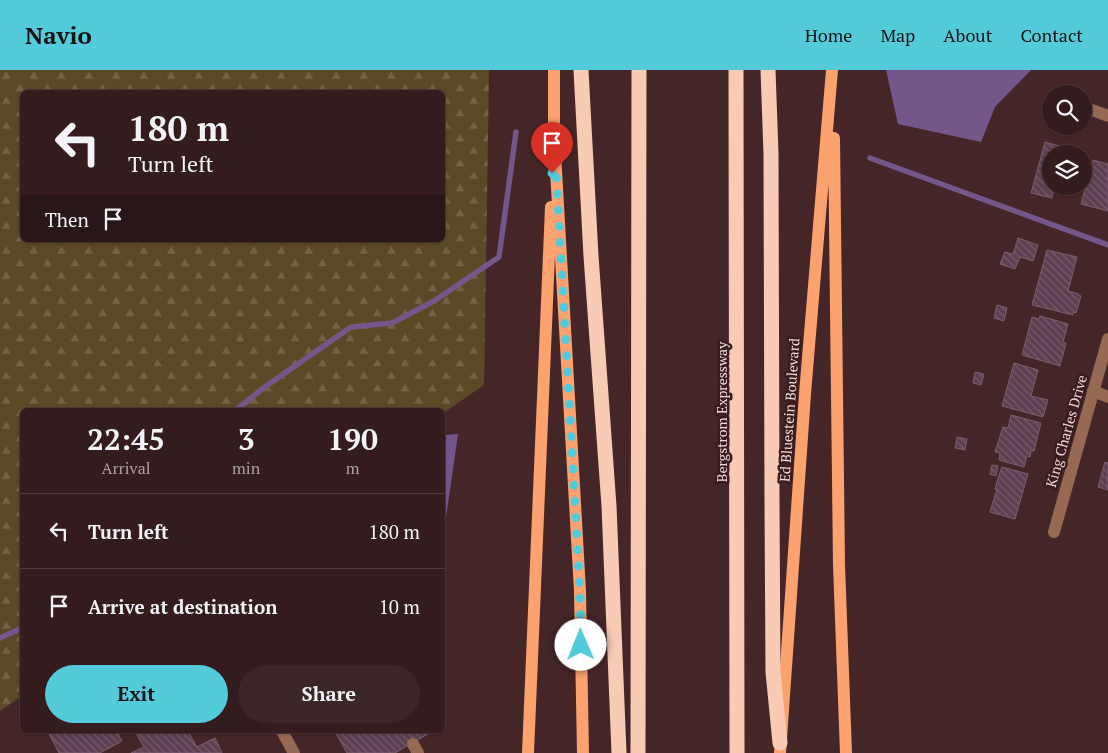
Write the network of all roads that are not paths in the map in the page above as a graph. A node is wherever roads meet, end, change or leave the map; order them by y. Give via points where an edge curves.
1 (554, 70) edge
2 (581, 70) edge
3 (639, 70) edge
4 (736, 70) edge
5 (768, 70) edge
6 (833, 70) edge
7 (1092, 110) edge
8 (1108, 116) edge
9 (554, 135) junction
10 (1108, 339) edge
11 (1093, 392) junction
12 (1108, 397) edge
13 (1054, 532) dead end
14 (283, 733) edge
15 (780, 748) edge
16 (294, 753) edge
17 (528, 753) edge
18 (583, 753) edge
19 (619, 753) edge
20 (638, 753) edge
21 (737, 753) edge
22 (846, 753) edge

1 - 9 main road
2 - 19 highway via 609,506
3 - 20 highway
4 - 21 highway, Bergstrom Expressway
5 - 15 highway via 774,672
6 - 15 main road, Ed Bluestein Boulevard
6 - 22 main road, Ed Bluestein Boulevard via 839,566
7 - 8 street
9 - 17 main road
9 - 18 main road via 580,591
10 - 11 street, King Charles Drive
11 - 12 street
11 - 13 street, King Charles Drive
14 - 16 street

